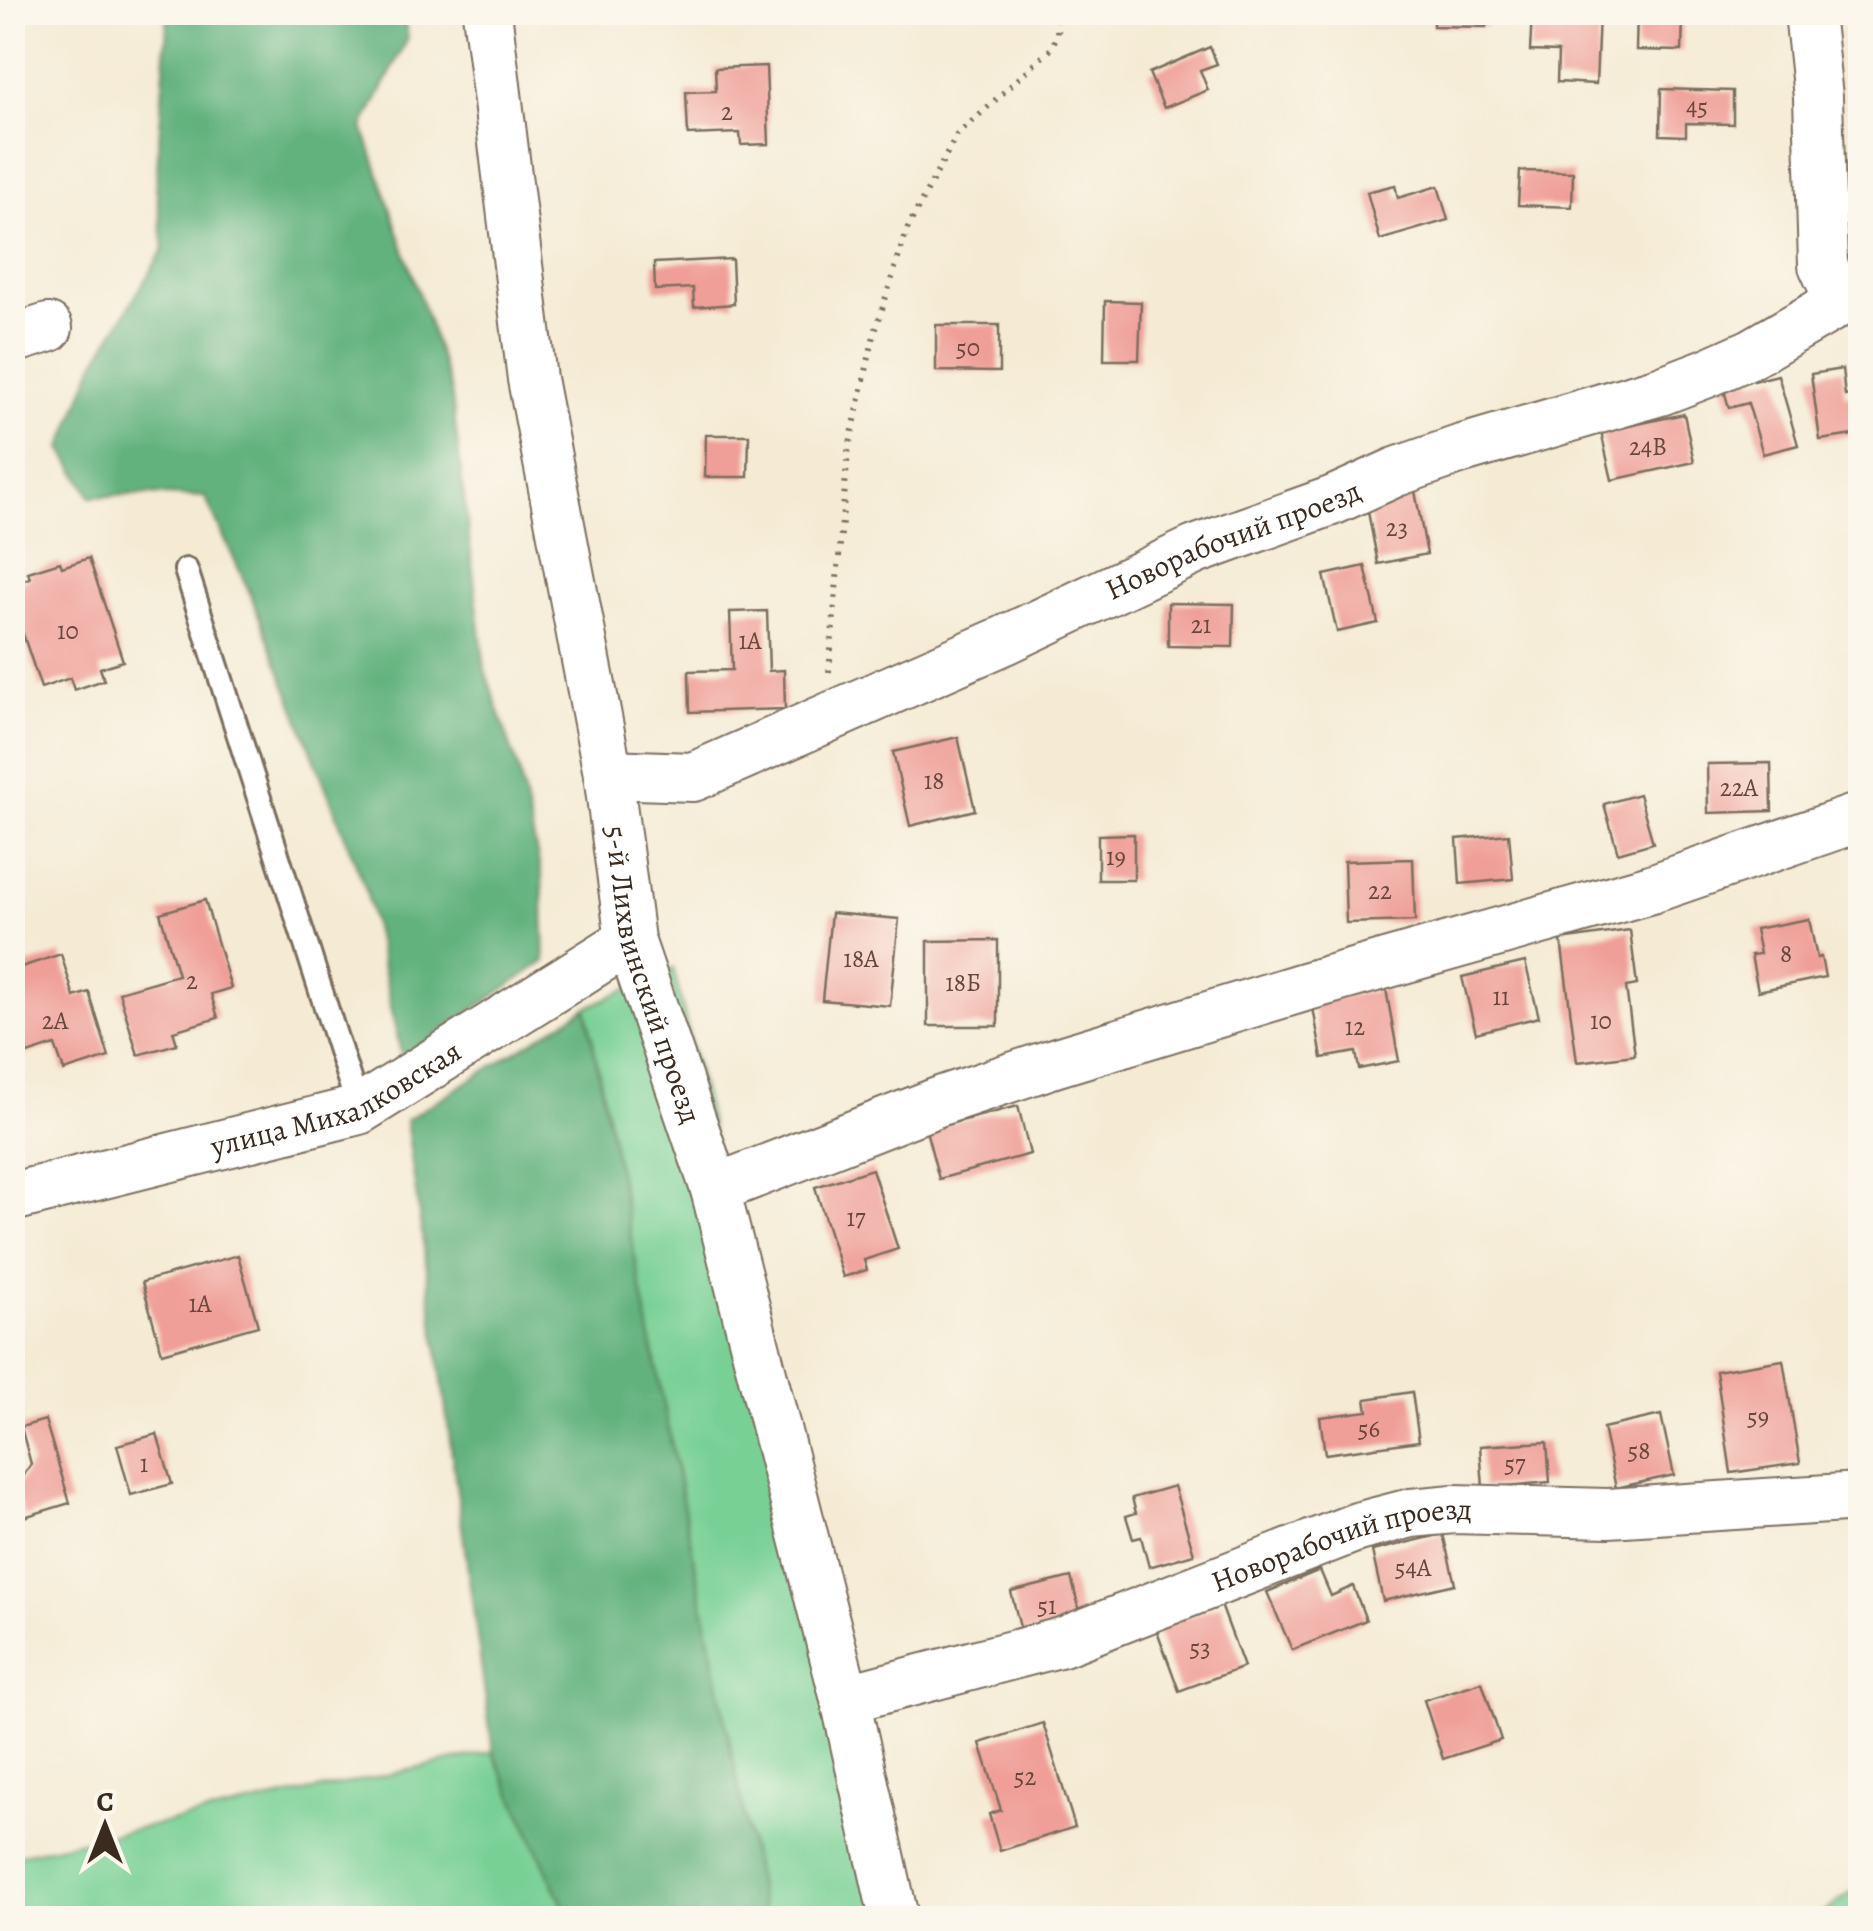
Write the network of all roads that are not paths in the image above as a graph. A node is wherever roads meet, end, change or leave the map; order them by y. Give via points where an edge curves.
1 (487, 12) edge
2 (1808, 12) edge
3 (1850, 298) edge
4 (186, 570) dead end
5 (608, 774) junction
6 (1860, 818) edge
7 (630, 940) junction
8 (359, 1110) junction
9 (714, 1189) junction
10 (12, 1197) edge
11 (1860, 1497) edge
12 (845, 1699) junction
13 (894, 1918) edge

1 - 5 street, 5-й Лихвинский проезд via 532,380
2 - 3 street via 1823,265
3 - 5 street, Новорабочий проезд via 1707,373 1396,472 1194,550 693,777
4 - 8 lane
5 - 7 street, 5-й Лихвинский проезд
6 - 9 street via 1652,889 1057,1062
7 - 8 street, улица Михалковская
7 - 9 street, 5-й Лихвинский проезд
8 - 10 street, улица Михалковская
9 - 12 street, 5-й Лихвинский проезд
11 - 12 street, Новорабочий проезд via 1608,1513 1411,1512 1062,1642
12 - 13 street, 5-й Лихвинский проезд

